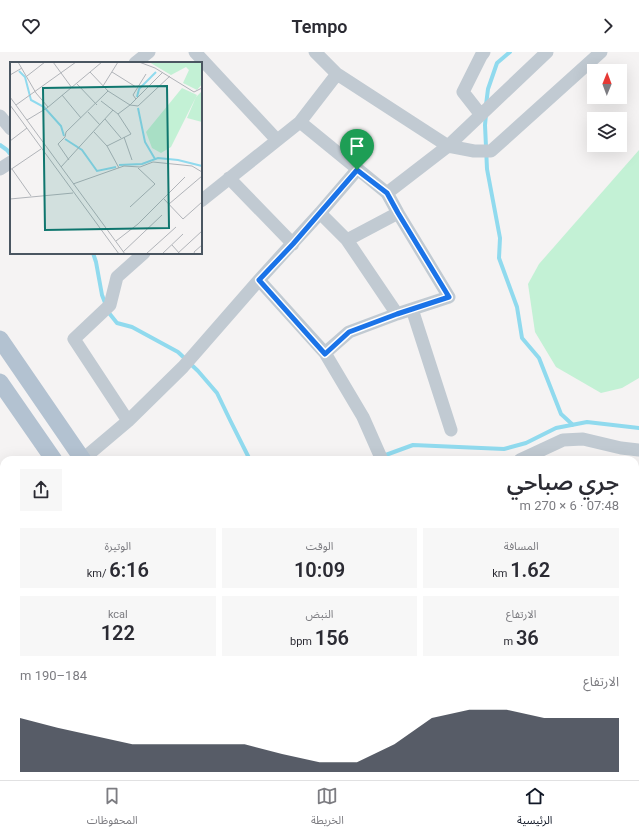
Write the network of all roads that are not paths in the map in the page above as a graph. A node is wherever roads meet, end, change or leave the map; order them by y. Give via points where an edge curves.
1 (149, 52) edge
2 (195, 52) edge
3 (315, 52) edge
4 (547, 52) edge
5 (601, 52) edge
6 (481, 53) edge
7 (136, 62) edge
8 (337, 74) junction
9 (481, 115) junction
10 (0, 116) edge
11 (300, 122) junction
12 (10, 128) edge
13 (277, 140) junction
14 (448, 146) junction
15 (357, 170) junction
16 (229, 178) junction
17 (387, 193) junction
18 (202, 200) edge
19 (320, 213) junction
20 (398, 213) junction
21 (347, 240) junction
22 (293, 244) junction
23 (143, 254) edge
24 (259, 280) junction
25 (412, 309) junction
26 (397, 314) junction
27 (0, 339) edge
28 (325, 354) junction
29 (0, 382) edge
30 (43, 402) junction
31 (23, 415) junction
32 (128, 421) junction
33 (61, 427) junction
34 (451, 430) dead end
35 (40, 440) junction
36 (639, 450) edge
37 (380, 455) edge
38 (51, 456) edge
39 (80, 456) edge
40 (88, 456) edge
41 (529, 456) edge

1 - 7 street
2 - 13 street
3 - 8 street
4 - 9 street
5 - 14 street via 490,151
6 - 9 street via 463,92
8 - 11 street
8 - 14 street
9 - 14 street
10 - 12 street
11 - 13 street
11 - 15 street
13 - 16 street
14 - 17 street
15 - 17 street
15 - 19 street
16 - 18 street
16 - 22 street
17 - 20 street
19 - 21 street
19 - 22 street
20 - 21 street
20 - 25 street via 449,297
21 - 26 street
22 - 24 street
23 - 32 street via 117,277 110,304 74,338
24 - 28 street
24 - 32 street via 184,367
25 - 26 street
25 - 34 street
26 - 28 street via 349,332
27 - 30 main road
28 - 37 street via 363,417
29 - 31 main road
30 - 31 main road via 33,413
30 - 33 main road
31 - 35 main road
32 - 40 street
33 - 35 main road via 46,431
33 - 39 main road
35 - 38 main road
36 - 41 street via 583,439 563,440

